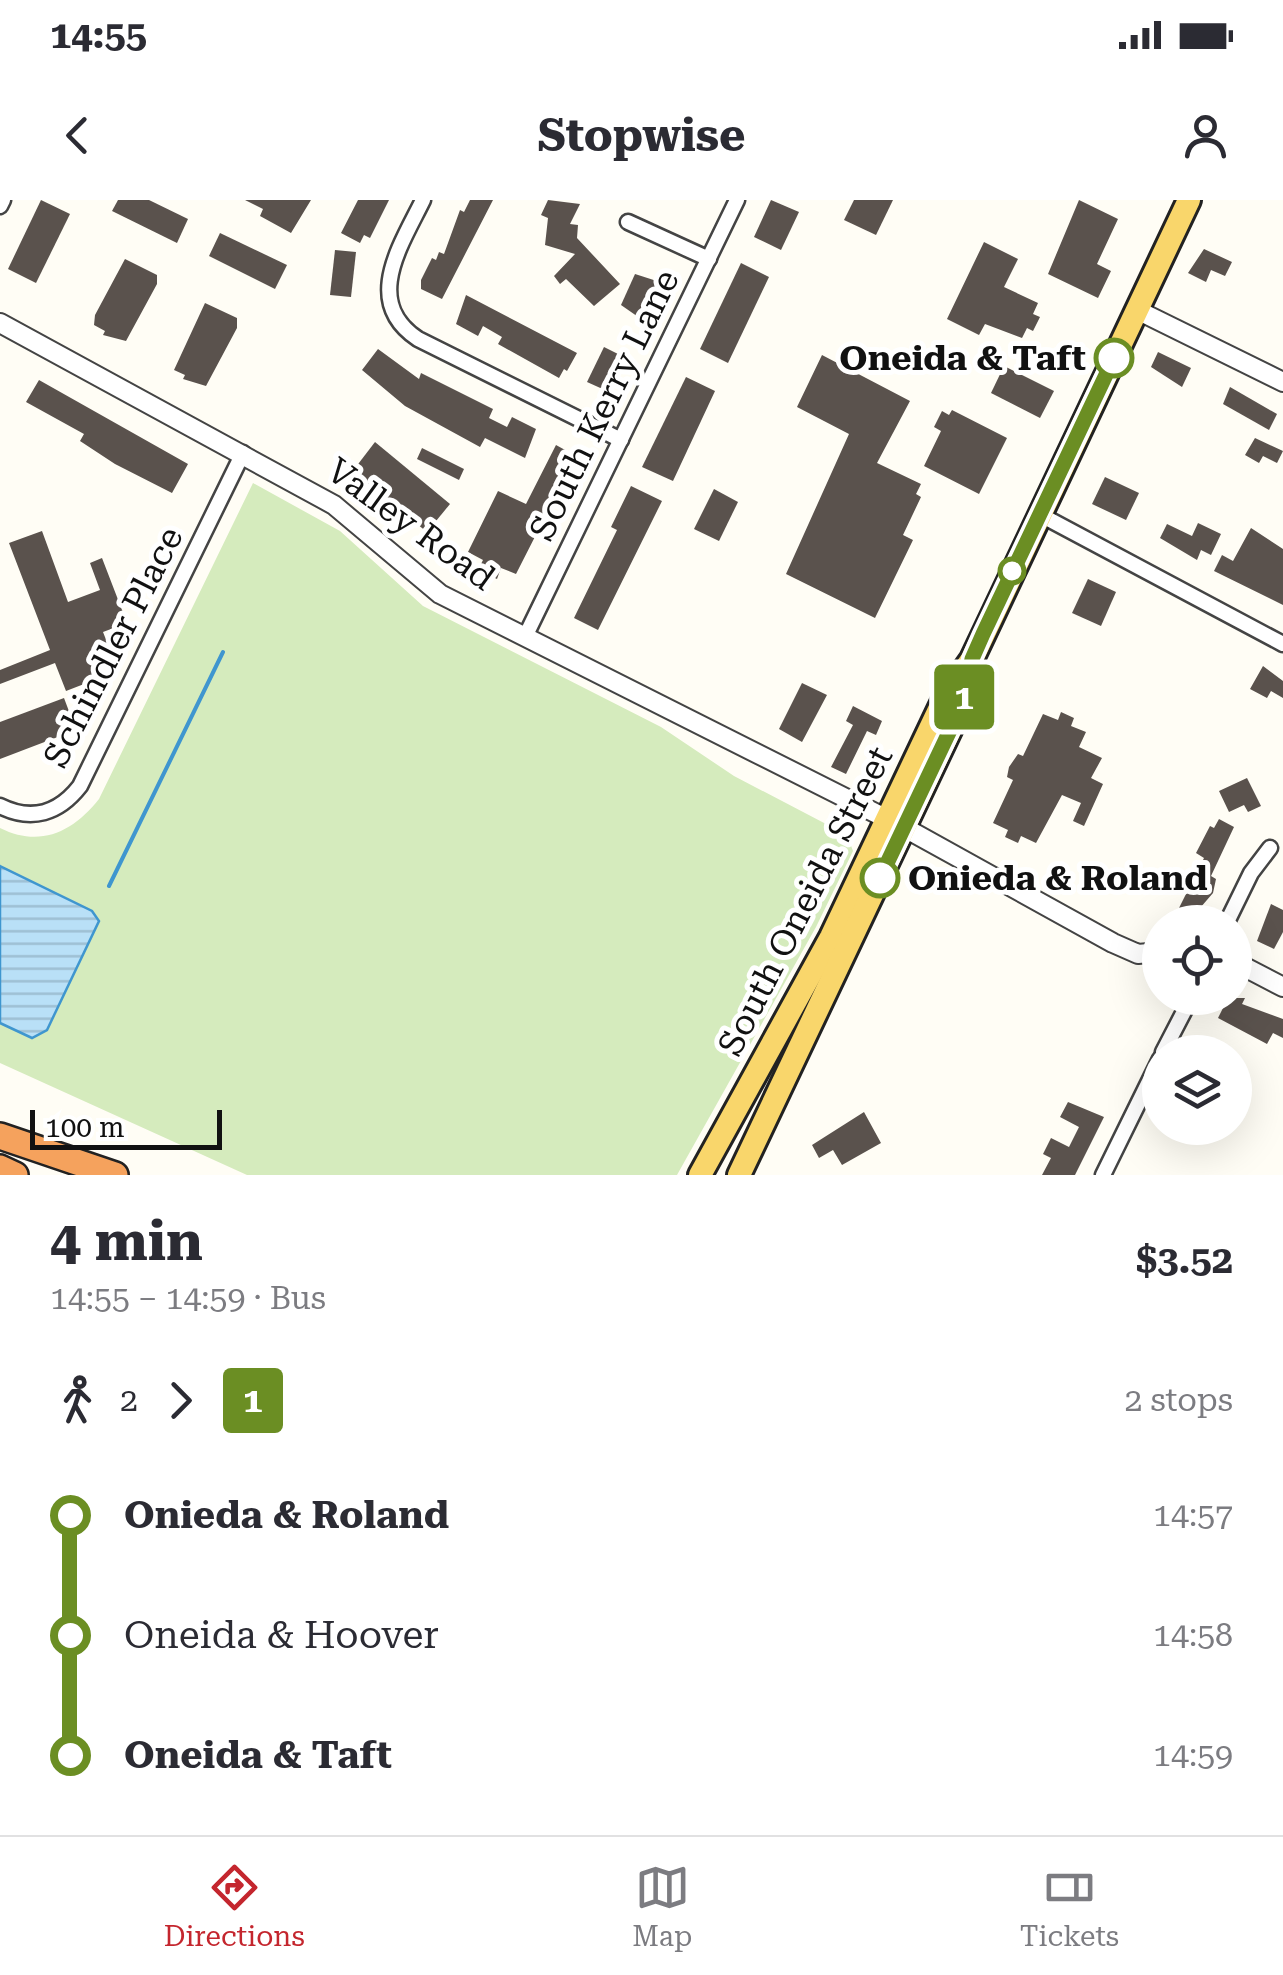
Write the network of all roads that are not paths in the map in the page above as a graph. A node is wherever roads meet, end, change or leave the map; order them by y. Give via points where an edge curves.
1 (423, 200) edge
2 (737, 200) edge
3 (1189, 200) edge
4 (628, 222) dead end
5 (709, 260) junction
6 (1137, 310) junction
7 (0, 323) edge
8 (1283, 382) edge
9 (621, 440) junction
10 (243, 453) junction
11 (1039, 514) junction
12 (525, 637) junction
13 (1283, 644) edge
14 (0, 806) edge
15 (896, 824) junction
16 (1270, 848) dead end
17 (1235, 905) edge
18 (1142, 951) edge
19 (1252, 971) edge
20 (1283, 987) edge
21 (1142, 1096) edge
22 (0, 1136) edge
23 (0, 1168) edge
24 (14, 1175) edge
25 (115, 1175) edge
26 (700, 1175) edge
27 (739, 1175) edge
28 (1103, 1175) edge

1 - 9 street via 390,272 390,304 401,325
2 - 5 street, South Kerry Lane
3 - 6 main road, South Oneida Street
4 - 5 street
5 - 9 street, South Kerry Lane
6 - 8 street
6 - 11 main road, South Oneida Street
7 - 10 street, Valley Road
9 - 12 street, South Kerry Lane
10 - 12 street, Valley Road via 349,515 440,594
10 - 14 street, Schindler Place via 80,786 50,812 30,816
11 - 13 street
11 - 15 main road, South Oneida Street via 972,659 945,697
12 - 15 street, Valley Road
15 - 18 street, Valley Road via 1125,950
15 - 26 main road, South Oneida Street
15 - 27 main road, South Oneida Street
16 - 17 street
19 - 20 street
21 - 28 street
22 - 25 highway
23 - 24 highway

